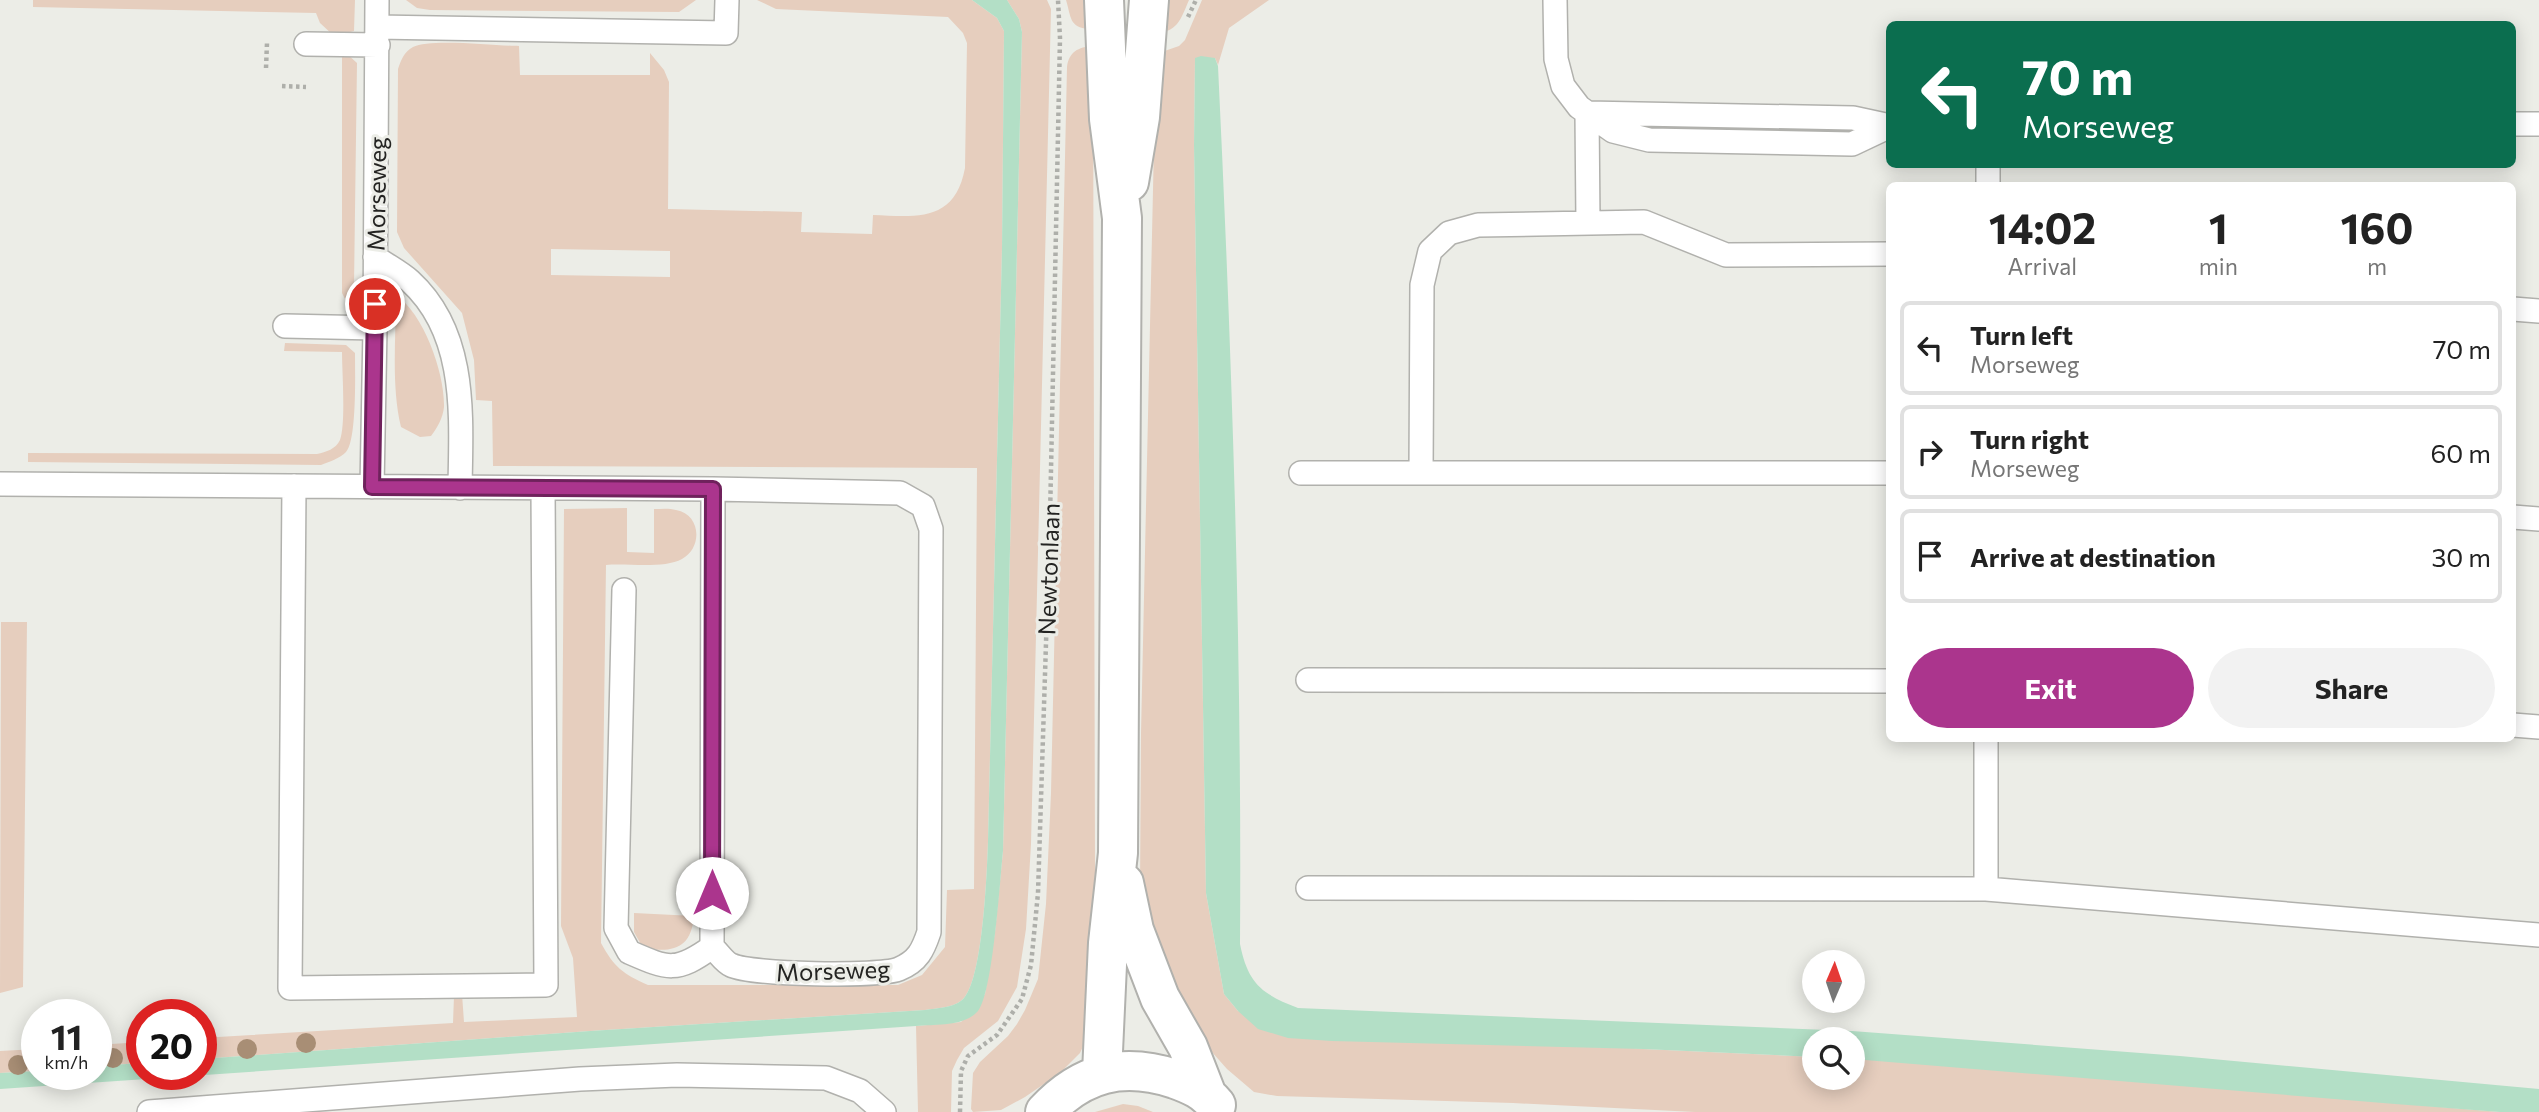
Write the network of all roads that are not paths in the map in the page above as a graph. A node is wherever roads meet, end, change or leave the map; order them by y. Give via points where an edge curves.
1 (377, 0) edge
2 (727, 0) edge
3 (1104, 0) edge
4 (1149, 0) edge
5 (1555, 0) edge
6 (377, 36) junction
7 (306, 44) dead end
8 (1587, 113) junction
9 (2516, 124) edge
10 (2539, 124) edge
11 (1886, 125) edge
12 (1886, 128) edge
13 (1122, 218) junction
14 (1588, 223) junction
15 (1886, 254) edge
16 (375, 257) junction
17 (2516, 309) edge
18 (2539, 311) edge
19 (285, 326) dead end
20 (375, 328) junction
21 (1301, 473) dead end
22 (1420, 473) junction
23 (1886, 473) edge
24 (0, 484) edge
25 (294, 486) junction
26 (372, 487) junction
27 (460, 488) junction
28 (543, 488) junction
29 (713, 489) junction
30 (2516, 517) edge
31 (2539, 519) edge
32 (624, 590) dead end
33 (1308, 680) dead end
34 (1886, 681) edge
35 (2516, 725) edge
36 (2539, 727) edge
37 (1986, 742) edge
38 (1118, 853) junction
39 (1308, 888) dead end
40 (1986, 889) junction
41 (2539, 934) edge
42 (712, 947) junction
43 (1102, 1073) junction
44 (1213, 1102) edge
45 (149, 1112) edge
46 (884, 1112) edge
47 (1045, 1112) edge

1 - 6 lane, Morseweg
2 - 6 lane via 726,33
3 - 13 street via 1109,119
4 - 13 street via 1140,117
5 - 8 lane via 1556,59 1563,86
6 - 7 lane
6 - 16 lane, Morseweg
8 - 11 lane via 1853,117
8 - 12 lane via 1613,131 1649,140 1852,144
8 - 14 lane
9 - 10 lane
13 - 38 street
14 - 15 lane via 1644,222 1727,255
14 - 22 lane via 1478,225 1449,233 1430,251 1422,285
16 - 20 lane, Morseweg
16 - 27 lane via 411,282 450,344 461,398
17 - 18 lane
19 - 20 lane
20 - 26 lane, Morseweg
21 - 22 lane
22 - 23 lane
24 - 25 lane, Morseweg
25 - 26 lane, Morseweg
25 - 28 lane via 290,988 546,985
26 - 27 lane, Morseweg
27 - 28 lane, Morseweg
28 - 29 lane, Morseweg
29 - 42 lane
29 - 42 lane, Morseweg via 900,493 923,506 931,543 929,933 921,954 899,969 874,973 758,972 730,965
30 - 31 lane
32 - 42 lane via 616,928 629,953 661,966 690,963
33 - 34 lane
35 - 36 lane
37 - 40 lane
38 - 43 street
38 - 44 street via 1135,930 1160,998
39 - 40 lane
40 - 41 lane
43 - 44 street via 1160,1074
43 - 47 street via 1073,1087
45 - 46 lane via 580,1079 691,1075 826,1077 860,1091

